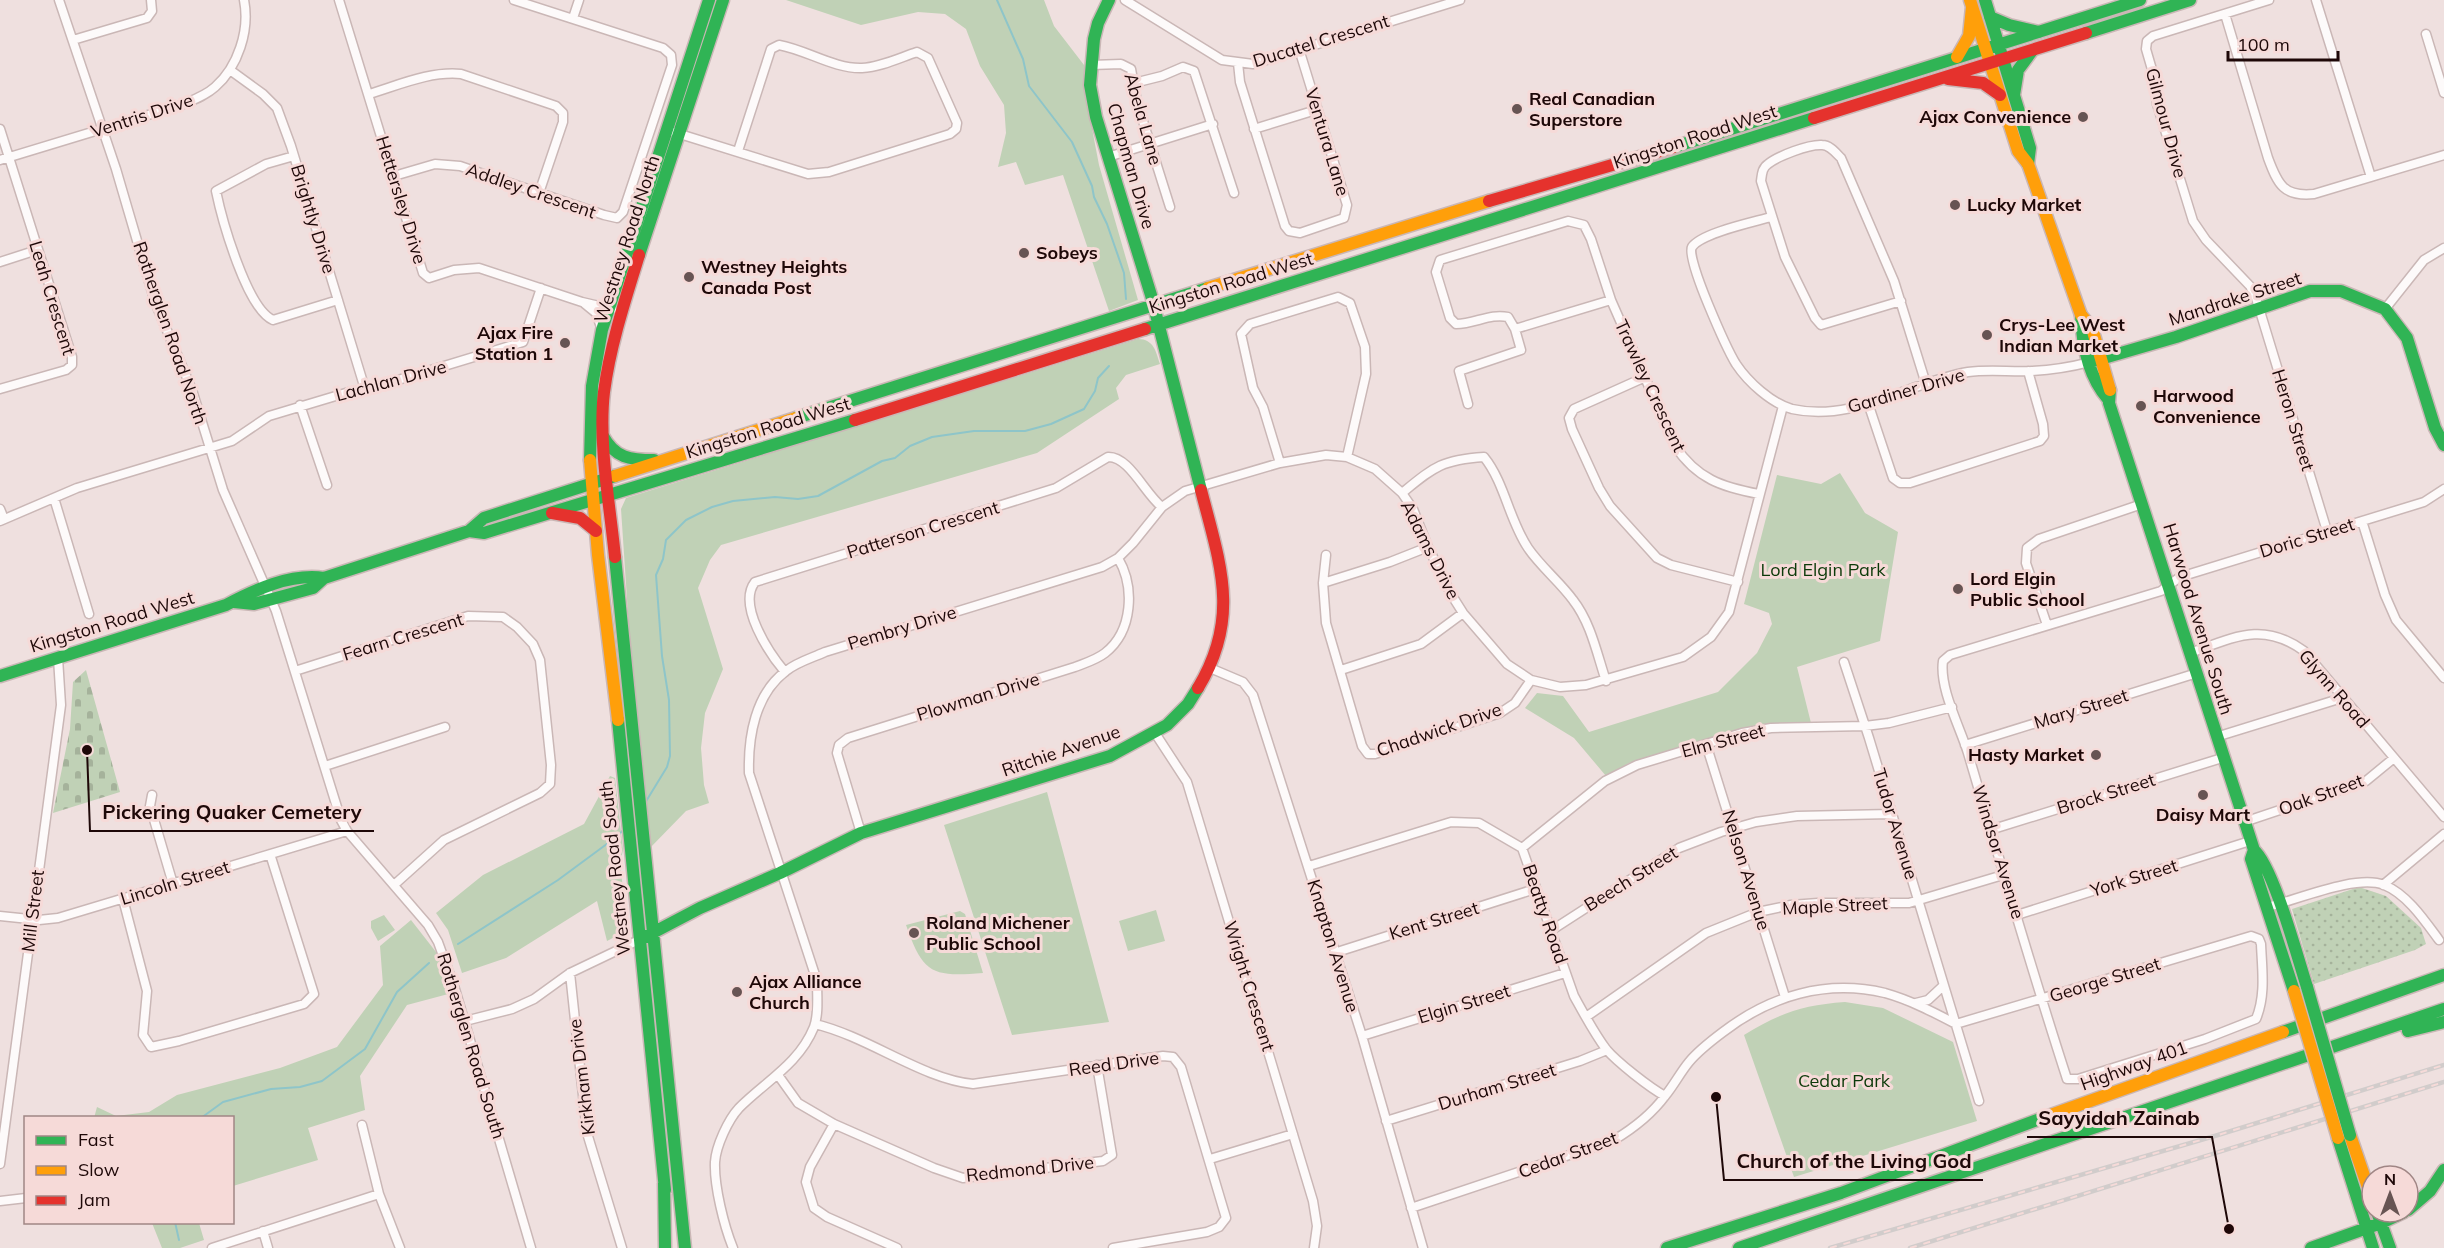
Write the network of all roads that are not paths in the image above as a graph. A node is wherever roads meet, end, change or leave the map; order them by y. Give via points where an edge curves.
1 (59, 0) edge
2 (151, 0) edge
3 (244, 0) edge
4 (339, 0) edge
5 (514, 0) edge
6 (579, 0) edge
7 (710, 0) edge
8 (723, 0) edge
9 (1109, 0) edge
10 (1125, 0) edge
11 (1460, 0) edge
12 (1985, 0) edge
13 (2140, 0) edge
14 (2190, 0) edge
15 (2269, 0) edge
16 (2316, 0) edge
17 (1971, 3) edge
18 (2225, 14) junction
19 (1990, 17) junction
20 (573, 18) junction
21 (2039, 32) junction
22 (2426, 34) dead end
23 (73, 40) junction
24 (1992, 46) junction
25 (1299, 49) junction
26 (2034, 49) junction
27 (1957, 57) junction
28 (2003, 59) junction
29 (1238, 63) junction
30 (1990, 63) junction
31 (1091, 65) junction
32 (230, 70) junction
33 (1940, 79) junction
34 (1134, 83) junction
35 (2444, 93) edge
36 (369, 94) junction
37 (2000, 95) junction
38 (2014, 95) junction
39 (1316, 110) junction
40 (1213, 124) junction
41 (0, 129) edge
42 (102, 129) junction
43 (1254, 129) junction
44 (673, 132) junction
45 (1150, 144) junction
46 (738, 151) junction
47 (2444, 155) edge
48 (294, 156) junction
49 (1108, 157) junction
50 (5, 159) edge
51 (2028, 164) junction
52 (394, 176) junction
53 (2371, 177) junction
54 (654, 192) junction
55 (539, 193) junction
56 (1234, 193) dead end
57 (1170, 207) dead end
58 (1772, 217) junction
59 (2444, 248) edge
60 (37, 250) junction
61 (0, 262) edge
62 (541, 288) junction
63 (338, 300) junction
64 (1611, 300) junction
65 (1901, 301) junction
66 (582, 302) junction
67 (609, 307) junction
68 (1154, 307) junction
69 (2258, 309) junction
70 (2385, 309) junction
71 (620, 314) junction
72 (1158, 325) junction
73 (1515, 329) junction
74 (602, 330) junction
75 (2096, 361) junction
76 (2028, 371) junction
77 (1643, 378) junction
78 (1926, 384) junction
79 (0, 389) edge
80 (365, 389) junction
81 (1869, 403) junction
82 (1468, 404) dead end
83 (300, 405) junction
84 (1783, 405) junction
85 (603, 436) junction
86 (2444, 445) edge
87 (210, 448) junction
88 (1347, 457) junction
89 (665, 459) junction
90 (1280, 463) junction
91 (607, 478) junction
92 (592, 484) junction
93 (327, 485) dead end
94 (1202, 485) junction
95 (2444, 489) edge
96 (1402, 493) junction
97 (1759, 494) junction
98 (609, 495) junction
99 (54, 498) junction
100 (593, 499) junction
101 (2142, 504) junction
102 (1162, 507) junction
103 (0, 509) edge
104 (550, 512) junction
105 (2, 520) edge
106 (2362, 521) junction
107 (469, 531) junction
108 (596, 531) junction
109 (2327, 531) junction
110 (1428, 546) junction
111 (1326, 555) dead end
112 (1118, 558) junction
113 (1738, 582) junction
114 (1323, 583) junction
115 (2169, 585) junction
116 (269, 593) junction
117 (1463, 613) junction
118 (89, 614) dead end
119 (2047, 625) junction
120 (2190, 652) junction
121 (58, 658) junction
122 (1844, 662) dead end
123 (1210, 668) junction
124 (1341, 670) junction
125 (295, 671) junction
126 (785, 672) junction
127 (2197, 673) junction
128 (0, 676) edge
129 (2444, 678) edge
130 (1531, 680) junction
131 (1606, 681) junction
132 (2342, 698) junction
133 (1952, 707) junction
134 (1865, 726) junction
135 (445, 727) dead end
136 (1155, 733) junction
137 (2216, 737) junction
138 (1706, 744) junction
139 (1965, 745) junction
140 (2222, 758) junction
141 (2394, 758) junction
142 (325, 766) junction
143 (152, 795) dead end
144 (1891, 814) junction
145 (2444, 818) edge
146 (2244, 822) junction
147 (1734, 829) junction
148 (1990, 830) junction
149 (347, 831) junction
150 (861, 833) junction
151 (2444, 834) edge
152 (2252, 846) junction
153 (1522, 848) junction
154 (270, 854) junction
155 (1309, 867) junction
156 (780, 873) junction
157 (2003, 875) junction
158 (173, 884) junction
159 (394, 885) junction
160 (2384, 885) junction
161 (1535, 889) junction
162 (123, 899) junction
163 (1919, 900) junction
164 (2274, 906) junction
165 (1758, 912) junction
166 (2017, 915) junction
167 (0, 916) edge
168 (32, 919) junction
169 (1552, 930) junction
170 (653, 931) junction
171 (2255, 936) joint
172 (640, 939) junction
173 (2439, 940) dead end
174 (1334, 952) junction
175 (570, 973) junction
176 (1565, 973) junction
177 (2444, 975) edge
178 (1943, 986) junction
179 (1785, 997) junction
180 (2042, 999) junction
181 (1916, 1004) junction
182 (2444, 1009) edge
183 (1586, 1017) junction
184 (465, 1021) junction
185 (2444, 1022) edge
186 (815, 1024) junction
187 (1956, 1024) junction
188 (2369, 1035) junction
189 (1362, 1036) junction
190 (1607, 1050) junction
191 (1097, 1065) junction
192 (778, 1075) junction
193 (1665, 1096) junction
194 (1979, 1101) dead end
195 (1386, 1121) junction
196 (834, 1124) junction
197 (362, 1125) dead end
198 (1293, 1134) junction
199 (2344, 1136) junction
200 (1210, 1159) junction
201 (0, 1164) edge
202 (2444, 1170) edge
203 (2360, 1171) edge
204 (664, 1183) junction
205 (379, 1194) junction
206 (24, 1198) edge
207 (2420, 1199) edge
208 (0, 1201) edge
209 (1411, 1208) junction
210 (2372, 1224) edge
211 (2381, 1224) edge
212 (2367, 1228) junction
213 (263, 1232) junction
214 (212, 1248) edge
215 (268, 1248) edge
216 (400, 1248) edge
217 (531, 1248) edge
218 (622, 1248) edge
219 (665, 1248) edge
220 (673, 1248) edge
221 (685, 1248) edge
222 (733, 1248) edge
223 (897, 1248) edge
224 (1113, 1248) edge
225 (1314, 1248) edge
226 (1423, 1248) edge
227 (1667, 1248) edge
228 (1739, 1248) edge
229 (2311, 1248) edge
230 (2373, 1248) edge
231 (2390, 1248) edge

1 - 23 street, Rotherglen Road North
2 - 23 street via 152,10 147,18
3 - 32 street, Ventris Drive via 245,27
4 - 36 street, Hettersley Drive
5 - 20 street, Addley Crescent
6 - 20 street
7 - 44 main road, Westney Road North
8 - 44 main road, Westney Road North
9 - 31 main road, Chapman Drive via 1098,23
10 - 29 street, Ducatel Crescent via 1207,52
11 - 25 street, Ducatel Crescent
12 - 19 main road
13 - 21 main road, Kingston Road West
14 - 26 main road, Kingston Road West
15 - 18 street, Gilmour Drive
16 - 53 street
17 - 24 main road
17 - 27 main road via 1969,36
18 - 53 street via 2268,158 2282,186 2297,196
18 - 69 street, Gilmour Drive via 2153,36 2146,49 2157,104 2193,221 2250,286
19 - 21 main road
19 - 24 main road
20 - 55 street, Addley Crescent via 663,48 671,55 672,65 623,212 617,218
21 - 24 main road, Kingston Road West
22 - 35 street
23 - 42 street, Rotherglen Road North
24 - 27 main road, Kingston Road West
24 - 28 main road, Harwood Avenue South
24 - 30 main road, Harwood Avenue South
25 - 29 street, Ducatel Crescent via 1253,64
25 - 39 street, Ventura Lane
26 - 28 main road, Kingston Road West
26 - 38 main road via 2018,70
27 - 68 main road, Kingston Road West
28 - 30 main road, Kingston Road West
28 - 38 main road, Harwood Avenue South
29 - 43 street, Ventura Lane
30 - 33 main road, Kingston Road West
30 - 37 main road, Harwood Avenue South
31 - 34 street, Abela Lane via 1127,65
31 - 49 main road, Chapman Drive via 1094,109
32 - 42 street, Ventris Drive via 200,97
32 - 48 street, Brightly Drive via 277,108
33 - 37 main road via 1982,81
33 - 72 main road, Kingston Road West
34 - 40 street via 1183,67 1194,71
34 - 45 street, Abela Lane
36 - 52 street, Hettersley Drive
36 - 55 street via 434,74 450,73 556,106 563,113 562,122
37 - 51 main road, Harwood Avenue South via 2018,151
38 - 51 main road, Harwood Avenue South via 2030,148
39 - 43 street
39 - 43 street, Ventura Lane via 1347,214 1338,221 1300,233 1285,226
40 - 45 street
40 - 56 street
41 - 50 street, Leah Crescent
42 - 50 street, Ventris Drive
42 - 87 street, Rotherglen Road North via 155,302 192,390
44 - 46 street
44 - 54 main road, Westney Road North
45 - 49 street
45 - 57 street, Abela Lane
46 - 46 street via 808,174 829,172 950,134 957,123 928,58 917,52 861,68 779,45 771,49
47 - 53 street
48 - 63 street, Brightly Drive
48 - 63 street via 266,164 216,191 219,205 243,280 265,317 273,320
49 - 68 main road, Chapman Drive
50 - 60 street, Leah Crescent
51 - 75 main road, Harwood Avenue South via 2081,315 2092,328
52 - 55 street, Addley Crescent via 435,164 460,166
52 - 62 street, Hettersley Drive via 423,273 429,278 479,268
54 - 67 main road, Westney Road North
54 - 71 main road, Westney Road North
58 - 65 street via 1785,257 1821,325
58 - 65 street via 1761,181 1767,164 1822,144 1830,147 1841,158
58 - 84 street, Gardiner Drive via 1704,238 1690,252 1696,276 1736,363 1746,377
59 - 70 street via 2424,261
60 - 61 street
60 - 79 street, Leah Crescent via 72,365
62 - 66 street, Hettersley Drive
62 - 80 street, Lachlan Drive via 523,342
63 - 80 street, Brightly Drive
64 - 73 street, Trawley Crescent
64 - 73 street, Trawley Crescent via 1584,225 1568,221 1440,260 1436,272 1450,318 1456,324 1497,314 1508,317
64 - 77 street, Trawley Crescent
65 - 78 street
66 - 67 street, Hettersley Drive
66 - 74 street via 596,313
67 - 71 street, Hettersley Drive
67 - 74 main road, Westney Road North
68 - 72 main road, Ritchie Avenue
68 - 89 main road, Kingston Road West
69 - 70 main road, Mandrake Street via 2310,291 2341,291
69 - 75 main road, Mandrake Street
69 - 109 street, Heron Street
70 - 86 main road via 2407,338
71 - 85 main road, Westney Road North via 604,393
72 - 94 main road, Ritchie Avenue
72 - 98 main road, Kingston Road West
73 - 82 street via 1521,350 1459,371
74 - 92 main road, Westney Road North via 590,393 588,439
75 - 76 street, Gardiner Drive
75 - 101 main road, Harwood Avenue South via 2110,390 2108,399
76 - 78 street, Gardiner Drive via 1967,373
76 - 81 street via 2043,424 2044,436 2040,441 1910,483 1893,478
77 - 97 street, Trawley Crescent via 1685,461 1718,484
77 - 113 street via 1575,409 1569,418 1599,488 1610,506 1657,558 1671,566
78 - 81 street, Gardiner Drive
80 - 83 street, Lachlan Drive
81 - 84 street, Gardiner Drive via 1832,412
83 - 87 street, Lachlan Drive via 269,416 232,441
83 - 93 street
84 - 97 street, Adams Drive
85 - 89 main road via 618,456
85 - 91 main road, Westney Road North
87 - 99 street, Lachlan Drive
87 - 116 street, Rotherglen Road North via 223,490
88 - 90 street, Adams Drive via 1326,455
88 - 90 street via 1366,374 1365,347 1350,303 1338,297 1250,324 1241,334 1253,387
88 - 96 street, Adams Drive via 1375,469
89 - 91 main road, Kingston Road West
90 - 94 street, Adams Drive
91 - 92 main road, Kingston Road West
91 - 98 main road, Westney Road North
92 - 100 main road, Westney Road South
92 - 107 main road, Kingston Road West via 484,518
94 - 102 street, Pembry Drive
94 - 123 main road, Ritchie Avenue via 1225,592 1220,639
95 - 106 street, Doric Street via 2424,502
96 - 110 street, Adams Drive
96 - 131 street via 1438,465 1484,457 1528,548 1586,619
97 - 113 street, Adams Drive
98 - 100 main road, Kingston Road West
98 - 170 main road, Westney Road South
99 - 105 street, Lachlan Drive
99 - 118 street
100 - 104 main road, Kingston Road West
100 - 108 main road, Westney Road South
101 - 115 main road, Harwood Avenue South
101 - 119 street via 2039,538 2027,548 2026,563
102 - 112 street, Pembry Drive
102 - 126 street, Patterson Crescent via 1126,464 1108,457 1056,488 755,582 749,590 749,600 761,638
103 - 105 street
104 - 107 main road, Kingston Road West via 484,533
104 - 108 main road via 580,518
106 - 109 street, Doric Street
106 - 129 street via 2396,620
107 - 116 main road, Kingston Road West via 324,578 310,576
108 - 172 main road, Westney Road South
109 - 115 street, Doric Street via 2180,577
110 - 114 street
110 - 117 street, Adams Drive
111 - 114 street, Chadwick Drive
112 - 126 street, Pembry Drive via 1102,567 825,652
112 - 150 street, Plowman Drive via 1129,598 1125,627 1106,652 1075,666 848,738 839,745 837,753
113 - 131 street, Adams Drive via 1729,612 1711,637 1683,657
114 - 124 street, Chadwick Drive via 1326,623
115 - 119 street, Doric Street via 2161,591
115 - 120 main road, Harwood Avenue South
116 - 121 main road, Kingston Road West via 250,592 234,602
116 - 125 street, Rotherglen Road South
117 - 124 street via 1420,644
117 - 130 street, Adams Drive via 1507,664
119 - 133 street, Windsor Avenue via 1943,661 1941,670
120 - 127 main road, Harwood Avenue South
120 - 132 street, Glynn Road via 2255,633 2273,634 2304,651
121 - 128 main road, Kingston Road West
121 - 168 street, Mill Street via 61,705
122 - 134 street, Tudor Avenue
123 - 136 main road, Ritchie Avenue via 1188,704
123 - 155 street, Knapton Avenue via 1243,682 1253,695
124 - 130 street, Chadwick Drive via 1362,746 1368,754 1500,713 1515,703
125 - 142 street, Rotherglen Road South
125 - 159 street, Fearn Crescent via 468,616 503,617 533,644 540,660 550,784 540,793 444,840
126 - 156 street, Pembry Drive via 758,710 748,746 749,773
127 - 137 main road, Harwood Avenue South
127 - 139 street, Mary Street
130 - 131 street, Adams Drive via 1560,687
132 - 137 street
132 - 141 street, Glynn Road
133 - 134 street, Elm Street
133 - 139 street, Windsor Avenue
134 - 138 street, Elm Street via 1772,728
134 - 144 street, Tudor Avenue
135 - 142 street
136 - 150 main road, Ritchie Avenue via 1110,756
136 - 198 street, Wright Crescent via 1187,782
137 - 140 main road, Harwood Avenue South
138 - 147 street, Nelson Avenue
138 - 153 street, Elm Street via 1616,774
139 - 148 street, Windsor Avenue
140 - 146 main road, Harwood Avenue South
140 - 148 street, Brock Street
141 - 145 street, Glynn Road
141 - 146 street, Oak Street via 2366,781
142 - 149 street, Rotherglen Road South via 340,820
143 - 158 street via 150,806
144 - 147 street, Beech Street via 1797,816
144 - 163 street, Tudor Avenue
146 - 152 main road, Harwood Avenue South
147 - 165 street, Nelson Avenue
147 - 169 street, Beech Street via 1679,848
148 - 157 street, Windsor Avenue
149 - 154 street, Lincoln Street
149 - 159 street, Rotherglen Road South
150 - 156 main road, Ritchie Avenue
151 - 160 street
152 - 164 main road, Harwood Avenue South via 2251,859
152 - 166 street, York Street
153 - 155 street, Beatty Road via 1479,823 1451,822
153 - 161 street, Beatty Road
154 - 158 street, Lincoln Street
154 - 162 street via 314,994 304,1004 151,1047 143,1035 147,991 144,974
155 - 174 street, Knapton Avenue
156 - 170 main road, Ritchie Avenue
156 - 186 street via 817,981
157 - 163 street, Maple Street
157 - 166 street, Windsor Avenue
158 - 162 street, Lincoln Street
159 - 184 street, Rotherglen Road South via 429,925 438,942
160 - 164 street via 2352,883
160 - 173 street via 2406,900
161 - 169 street, Beatty Road
161 - 174 street, Kent Street
162 - 168 street, Lincoln Street via 58,918
163 - 165 street, Maple Street via 1809,903
163 - 178 street, Tudor Avenue
164 - 199 main road, Harwood Avenue South, bridge via 2294,991
164 - 199 main road, Harwood Avenue South, bridge via 2307,987
165 - 179 street, Nelson Avenue
165 - 183 street, Maple Street via 1706,933
166 - 180 street, Windsor Avenue
167 - 168 street, Lincoln Street
168 - 201 street, Mill Street
169 - 176 street, Beatty Road
170 - 172 main road, Ritchie Avenue
170 - 221 main road, Westney Road South
171 - 180 street, George Street
171 - 180 street, Windsor Avenue via 2261,944 2263,986 2256,1019 2078,1079 2067,1079
172 - 175 street
172 - 204 main road, Westney Road South
174 - 189 street, Knapton Avenue
175 - 184 street via 534,999
175 - 218 street, Kirkham Drive via 586,1133
176 - 183 street, Beatty Road
176 - 189 street, Elgin Street
177 - 227 main road, Highway 401 via 1841,1193
178 - 181 street via 1928,1000
178 - 187 street, Tudor Avenue
179 - 181 street, Cedar Street via 1848,988
179 - 193 street, Cedar Street via 1748,1013 1711,1041 1689,1062
180 - 187 street, George Street
181 - 187 street, Cedar Street
182 - 188 main road
183 - 190 street, Beatty Road
184 - 217 street, Rotherglen Road South
185 - 188 main road via 2406,1032
186 - 191 street, Reed Drive via 838,1030 952,1082 973,1084
186 - 192 street via 798,1055
187 - 194 street, Tudor Avenue
188 - 228 main road
189 - 195 street, Knapton Avenue
190 - 193 street, Beatty Road
190 - 195 street, Durham Street
191 - 196 street, Redmond Drive via 1112,1155 1103,1161 963,1178
191 - 200 street, Reed Drive via 1173,1057 1181,1067
192 - 196 street, Redmond Drive via 798,1102
192 - 222 street via 737,1110 721,1140 715,1162
193 - 209 street, Cedar Street via 1643,1121 1614,1140
195 - 209 street, Knapton Avenue
196 - 223 street via 806,1182 814,1208
197 - 205 street
198 - 200 street
198 - 225 street, Wright Crescent via 1313,1201 1317,1226
199 - 203 main road, Harwood Avenue South
199 - 212 main road, Harwood Avenue South
200 - 224 street, Reed Drive via 1226,1218 1219,1227
202 - 207 main road
204 - 219 main road
204 - 220 main road, Westney Road South
205 - 213 street
205 - 216 street
206 - 208 street
209 - 226 street, Knapton Avenue
210 - 212 main road
211 - 231 main road
212 - 229 main road
212 - 230 main road, Harwood Avenue South
213 - 214 street
213 - 215 street

